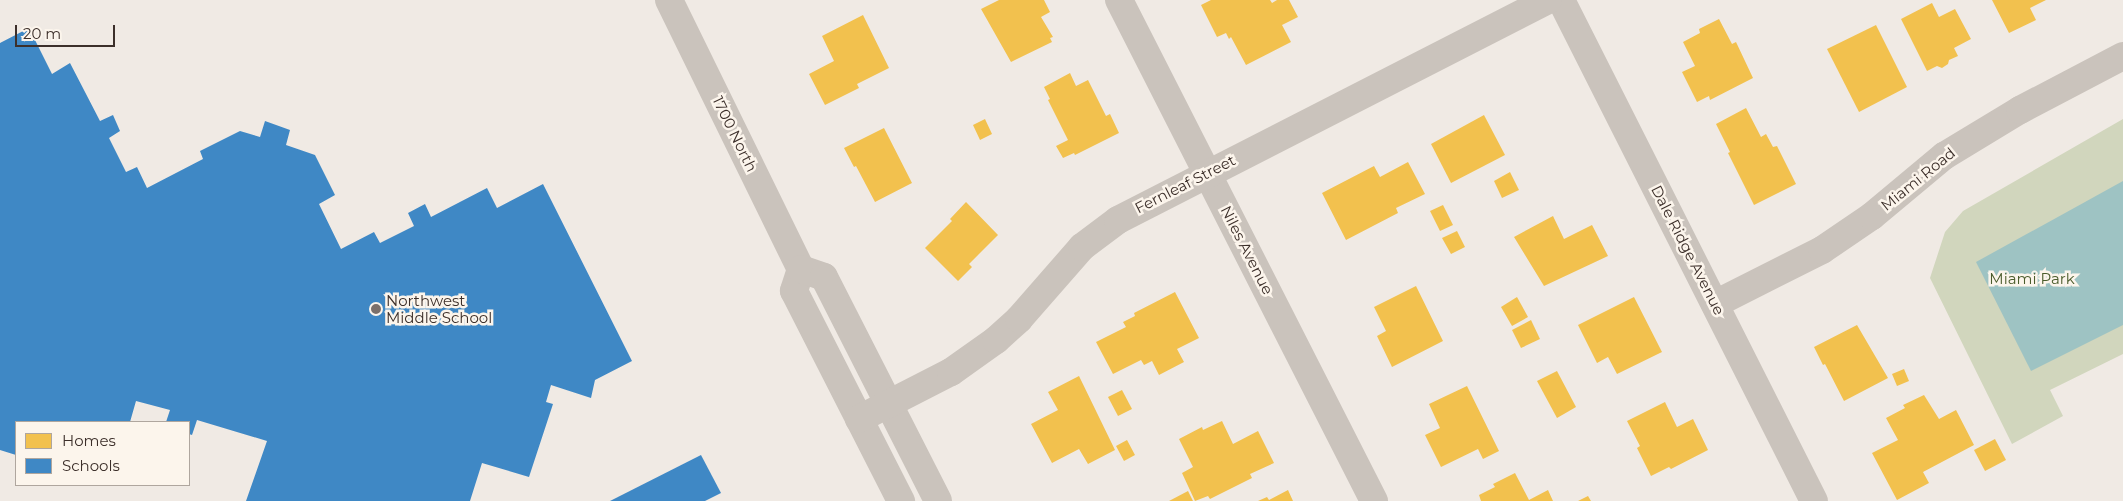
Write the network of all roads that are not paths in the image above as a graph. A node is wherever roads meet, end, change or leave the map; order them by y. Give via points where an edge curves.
1 (669, 0) edge
2 (1119, 0) edge
3 (1548, 0) edge
4 (1561, 0) edge
5 (2123, 56) edge
6 (1207, 172) junction
7 (801, 269) junction
8 (1715, 304) junction
9 (889, 404) junction
10 (860, 419) junction
11 (901, 501) edge
12 (938, 501) edge
13 (1374, 501) edge
14 (1814, 501) edge

1 - 7 street, 1700 North
2 - 6 street, Niles Avenue
3 - 6 street, Fernleaf Street
4 - 8 street, Dale Ridge Avenue
5 - 8 street, Miami Road via 2020,110 1944,156 1872,216 1828,246
6 - 9 street, Fernleaf Street via 1099,232 996,340 950,372
6 - 13 street, Niles Avenue
7 - 9 street via 824,277
7 - 10 street via 794,291
8 - 14 street, Dale Ridge Avenue
9 - 10 street, Fernleaf Street
9 - 12 street
10 - 11 street

